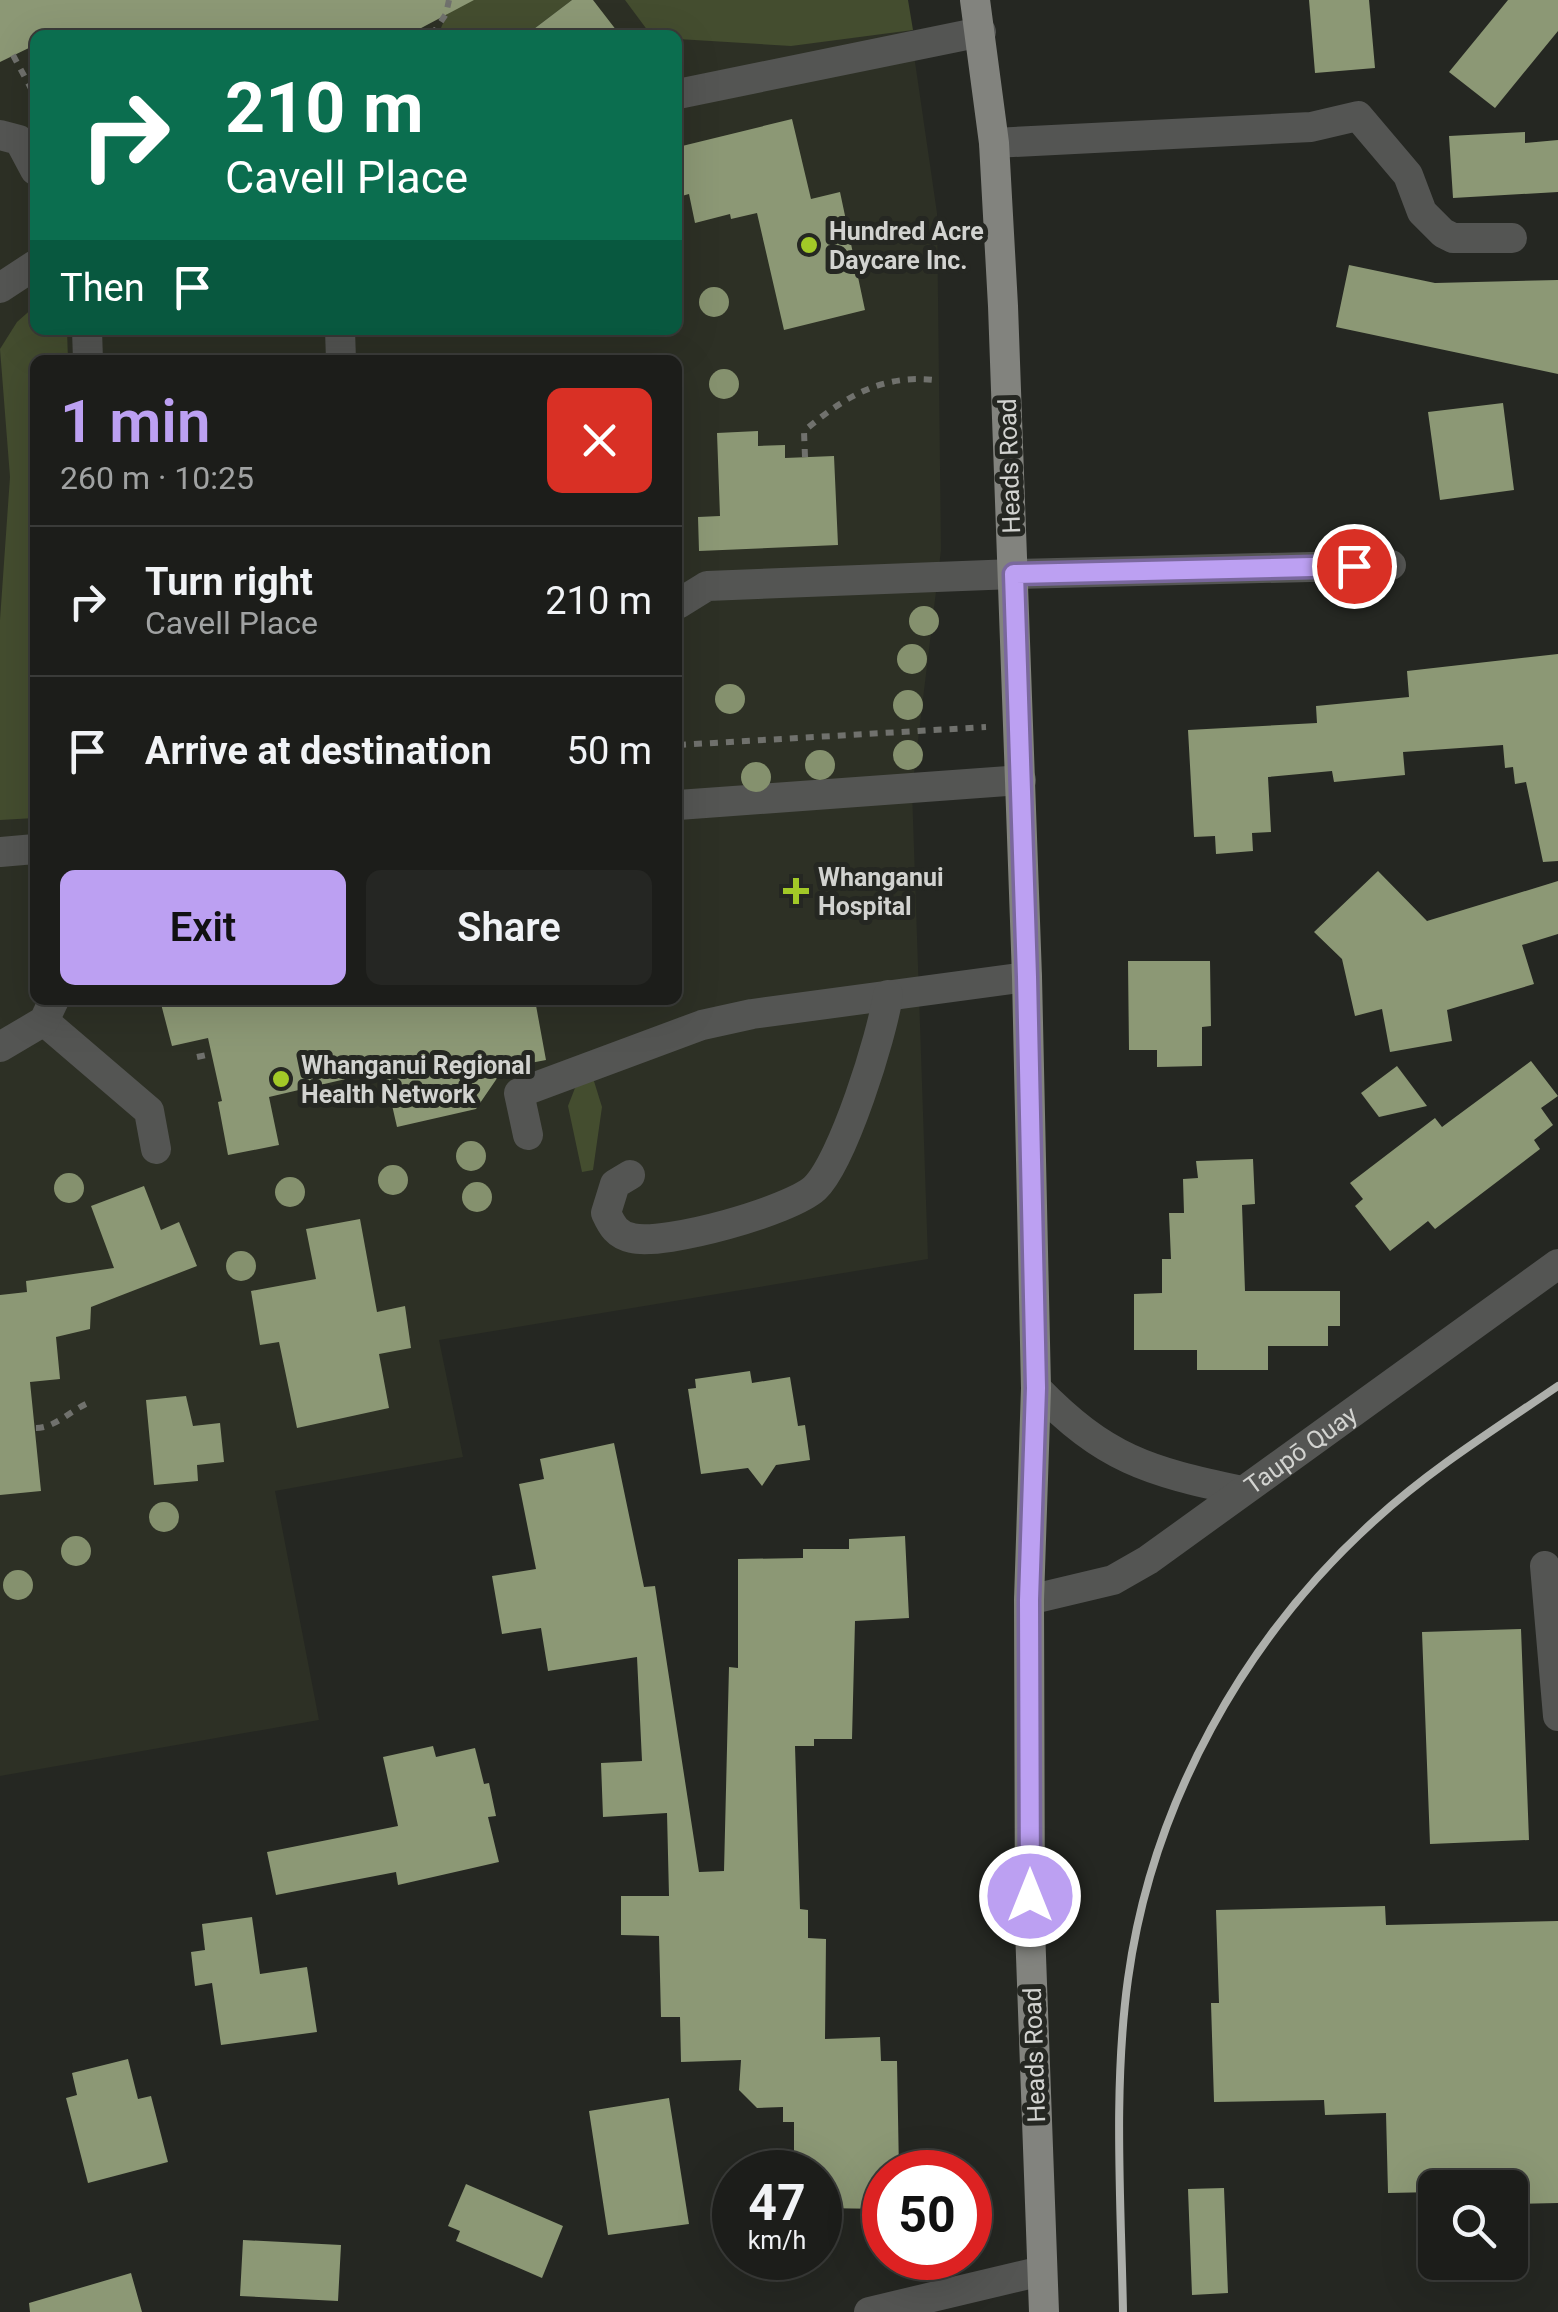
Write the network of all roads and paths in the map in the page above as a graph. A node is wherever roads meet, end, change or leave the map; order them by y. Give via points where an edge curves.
1 (449, 0) edge
2 (975, 0) edge
3 (435, 30) edge
4 (981, 32) junction
5 (14, 55) dead end
6 (30, 86) edge
7 (682, 93) edge
8 (0, 135) edge
9 (994, 143) junction
10 (30, 161) edge
11 (1512, 238) dead end
12 (30, 268) edge
13 (0, 288) edge
14 (935, 380) dead end
15 (805, 458) dead end
16 (1392, 565) dead end
17 (1014, 574) junction
18 (682, 602) edge
19 (1019, 725) junction
20 (682, 745) edge
21 (1021, 780) junction
22 (682, 805) edge
23 (30, 849) edge
24 (0, 852) edge
25 (1027, 977) junction
26 (888, 996) junction
27 (49, 1010) edge
28 (0, 1047) edge
29 (212, 1054) dead end
30 (197, 1057) dead end
31 (528, 1136) dead end
32 (156, 1149) dead end
33 (630, 1174) dead end
34 (1558, 1264) edge
35 (1036, 1388) junction
36 (86, 1404) dead end
37 (36, 1428) dead end
38 (1242, 1491) junction
39 (1545, 1566) dead end
40 (1029, 1600) junction
41 (1558, 1716) edge
42 (1042, 2271) junction
43 (869, 2312) edge
44 (1044, 2312) edge

1 - 3 path
2 - 4 main road, Heads Road
4 - 7 street
4 - 9 main road, Heads Road
5 - 6 path
8 - 10 street via 19,140
9 - 11 street via 1311,127 1358,116 1402,166 1422,212 1443,233
9 - 17 main road, Heads Road
12 - 13 street
14 - 15 path via 905,378 860,390 804,431
16 - 17 street
17 - 18 street via 707,586
17 - 19 main road, Heads Road
19 - 20 path
19 - 21 main road, Heads Road
21 - 22 street
21 - 25 main road, Heads Road
23 - 24 street
25 - 26 street
25 - 35 main road, Heads Road
26 - 31 street via 702,1025 520,1093
26 - 33 street via 852,1112 829,1170 813,1190 755,1215 650,1240 613,1229 606,1213 616,1184
27 - 28 street
27 - 32 street via 149,1111
29 - 30 path
34 - 38 street, Taupō Quay
35 - 38 street via 1070,1424 1116,1454 1170,1476
35 - 40 main road, Heads Road
36 - 37 path via 49,1428
38 - 40 street, Taupō Quay via 1113,1580
39 - 41 street
40 - 42 main road, Heads Road via 1030,1929
42 - 43 street
42 - 44 main road, Heads Road

